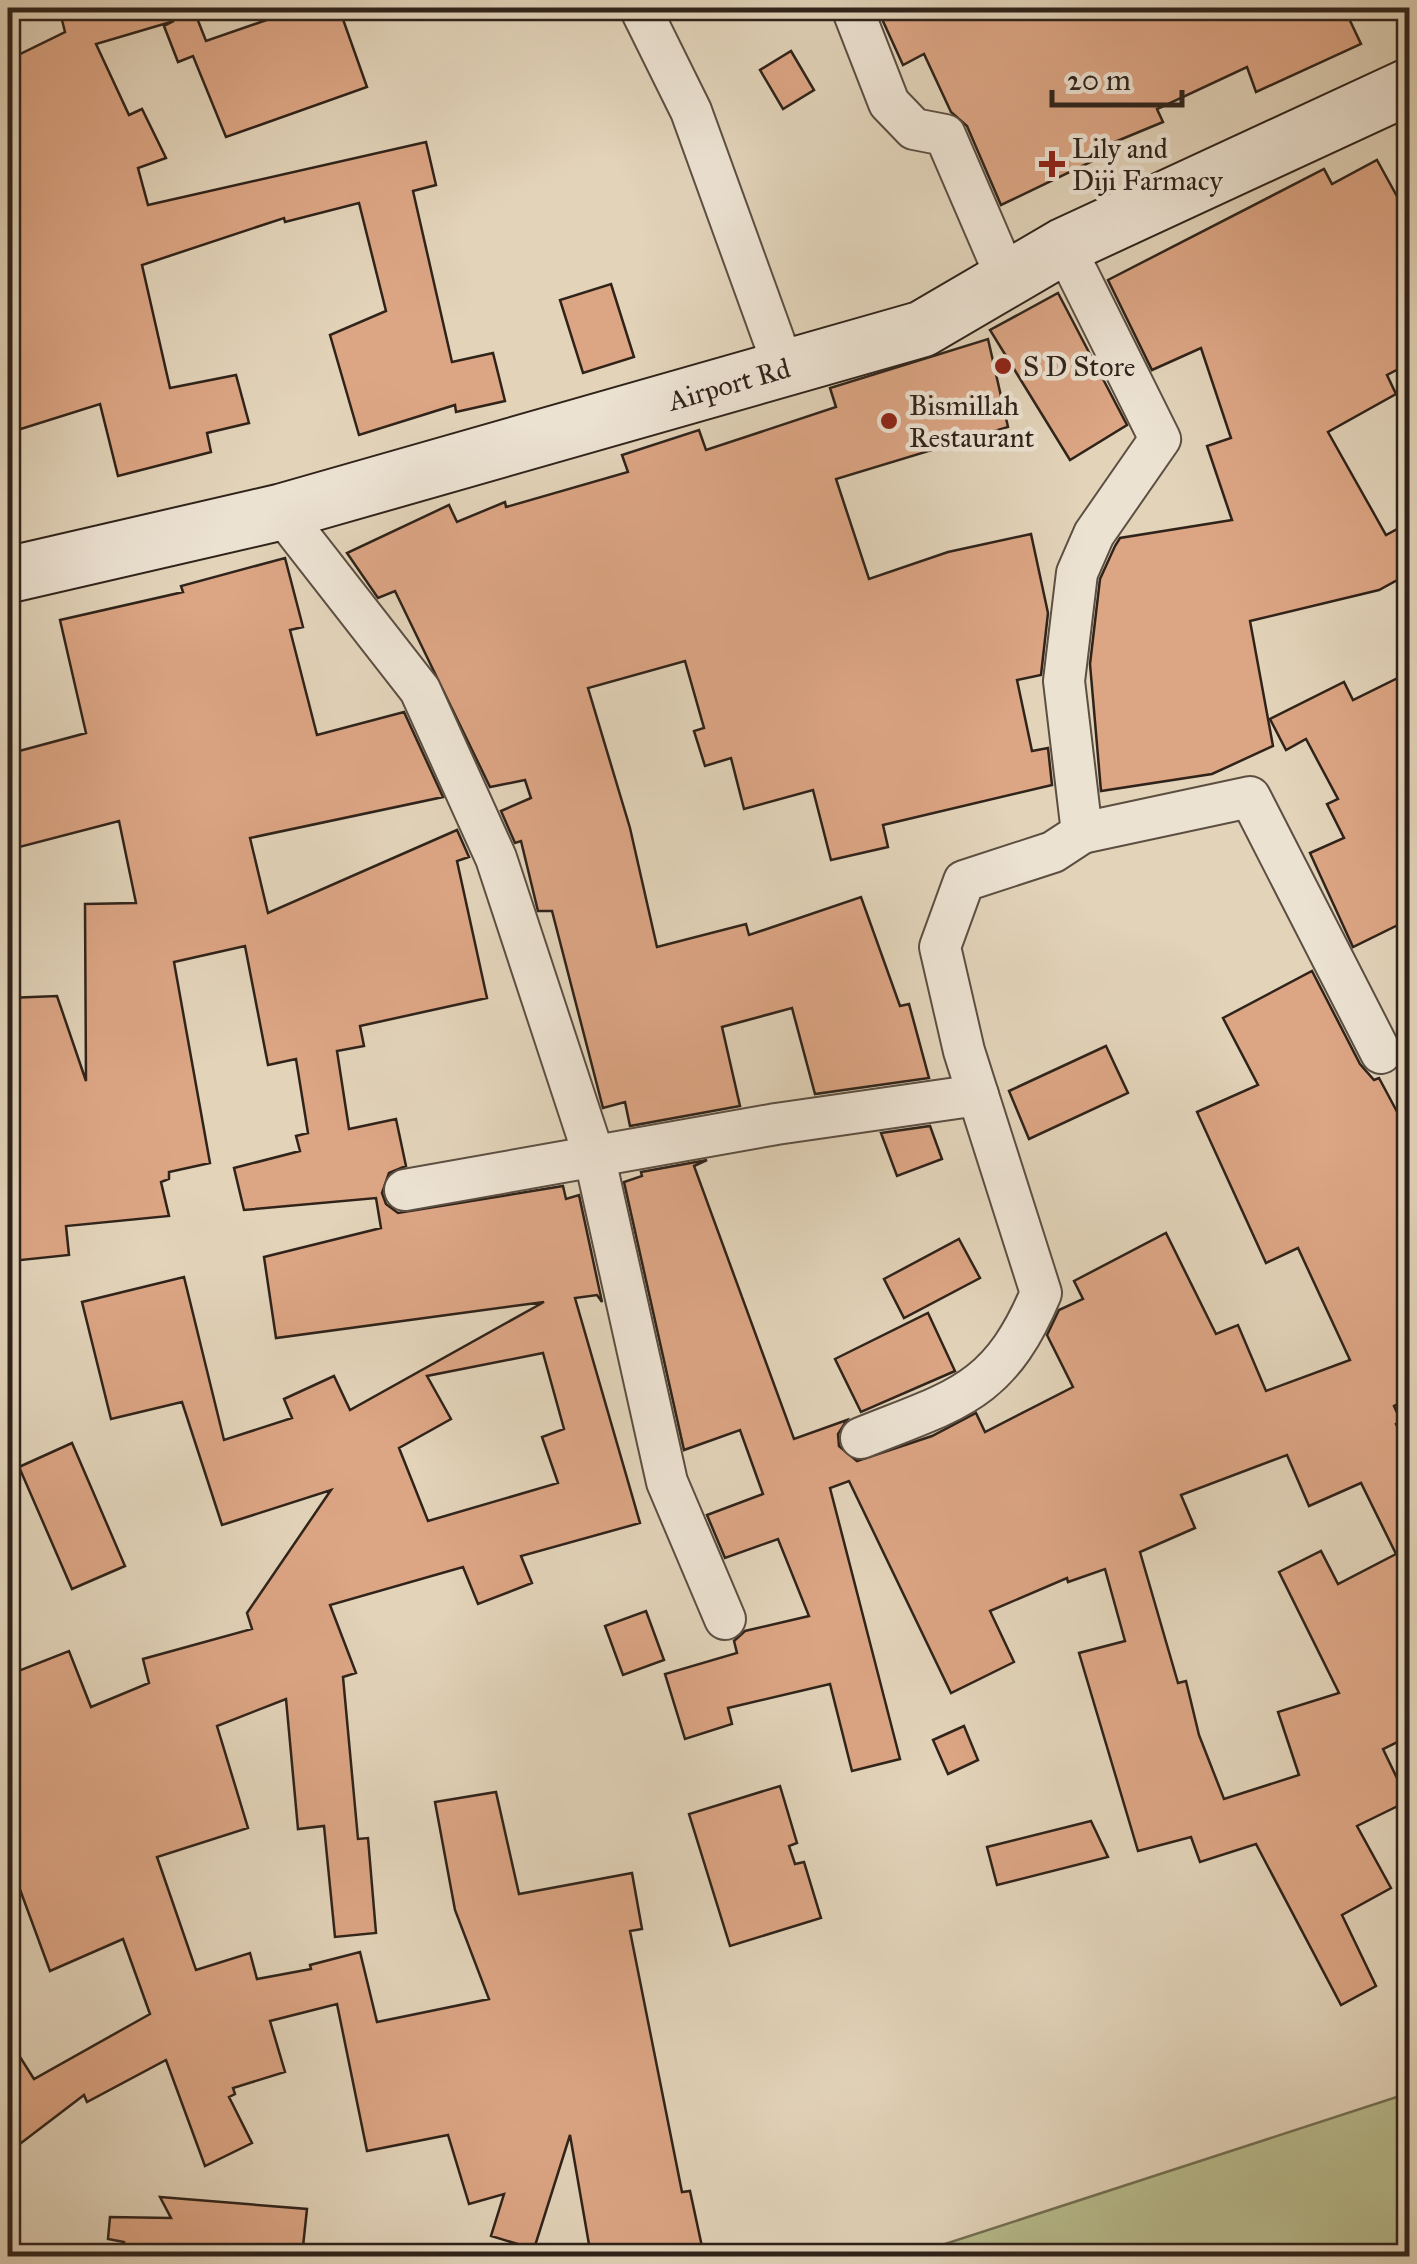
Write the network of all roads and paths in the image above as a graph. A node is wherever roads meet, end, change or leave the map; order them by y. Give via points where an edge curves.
1 (640, 8) edge
2 (852, 8) edge
3 (1410, 86) edge
4 (1064, 246) junction
5 (1007, 279) junction
6 (784, 368) junction
7 (281, 512) junction
8 (8, 575) edge
9 (1082, 833) junction
10 (1382, 1053) dead end
11 (978, 1095) junction
12 (595, 1158) junction
13 (405, 1190) dead end
14 (861, 1438) dead end
15 (725, 1619) dead end

1 - 6 street via 690,112
2 - 5 street via 889,103 914,129 945,135
3 - 4 main road, Airport Rd
4 - 5 main road, Airport Rd
4 - 9 street via 1160,440 1094,534 1077,573 1064,681
5 - 6 main road, Airport Rd via 922,329
6 - 7 main road, Airport Rd
7 - 8 main road, Airport Rd
7 - 12 street via 420,690 441,729 496,858
9 - 10 street via 1250,797
9 - 11 street via 1053,852 964,882 940,947
11 - 12 street
11 - 14 street via 1041,1293 1022,1339 973,1392
12 - 13 street
12 - 15 street via 667,1482

